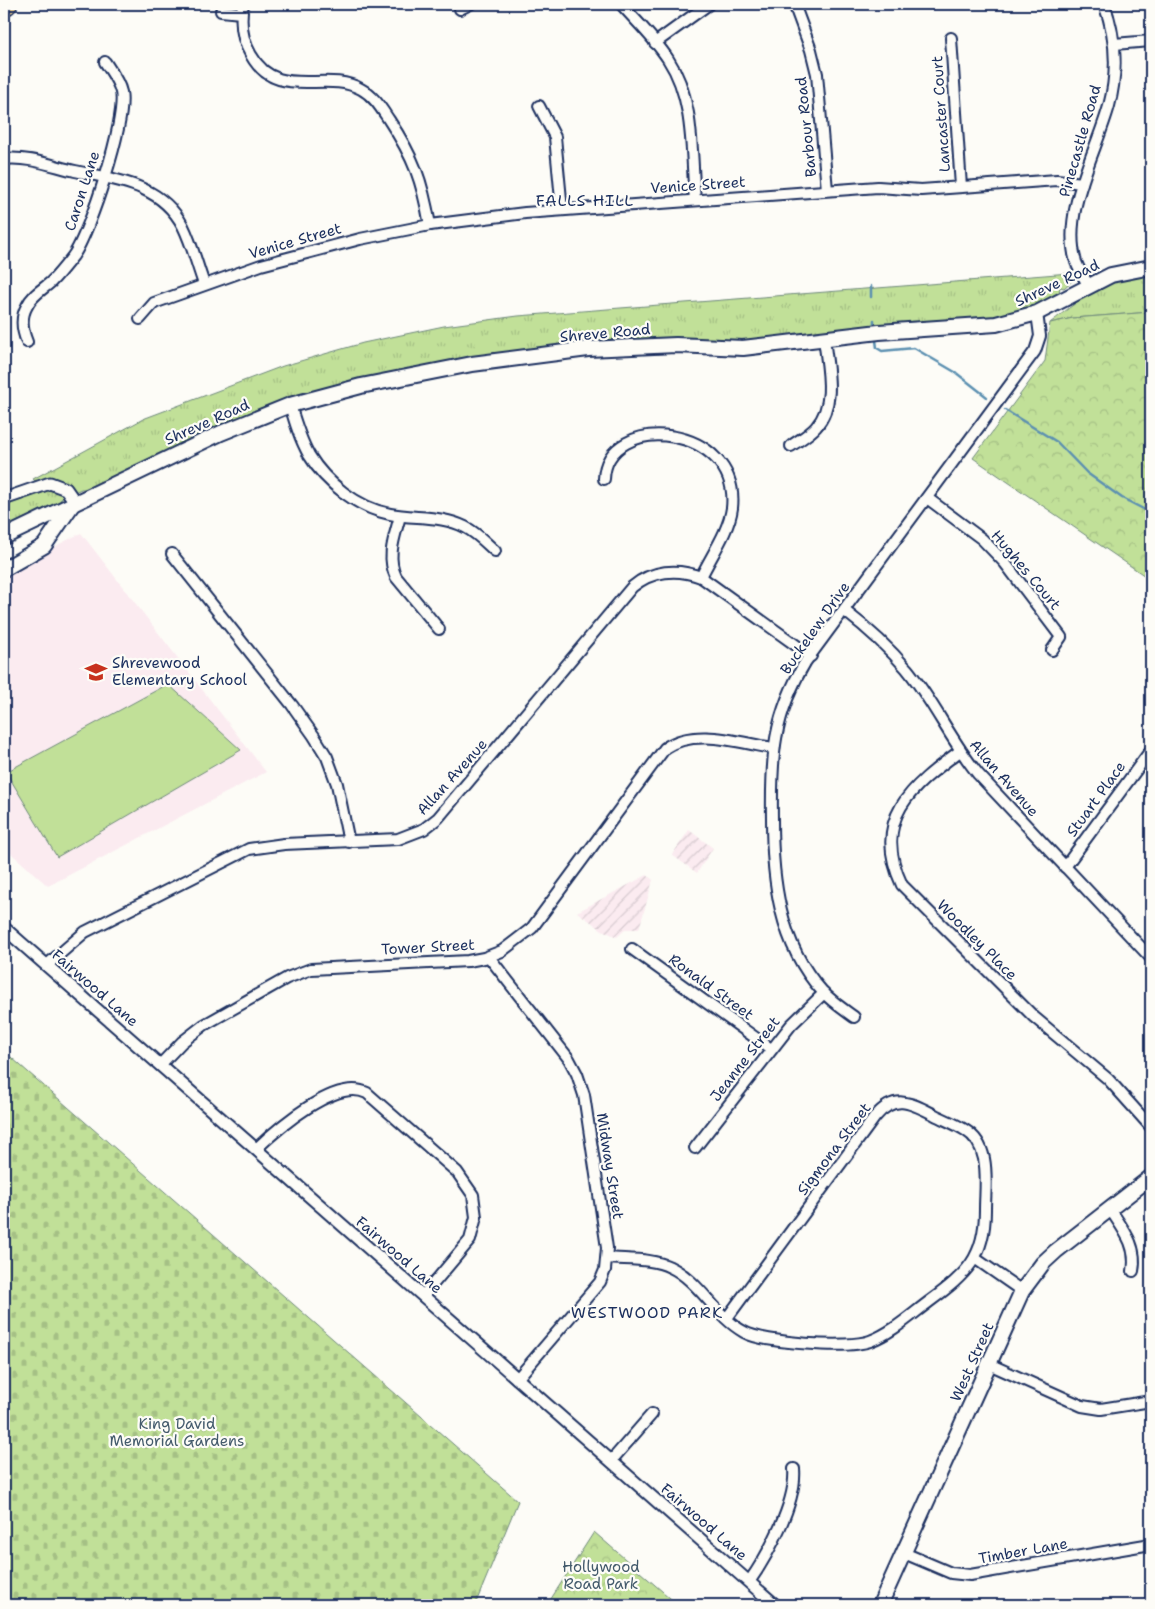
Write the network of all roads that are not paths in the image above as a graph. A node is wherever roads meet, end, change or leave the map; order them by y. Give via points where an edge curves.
1 (8, 4) edge
2 (470, 4) edge
3 (621, 4) edge
4 (709, 4) edge
5 (794, 4) edge
6 (1104, 4) edge
7 (4, 7) edge
8 (242, 8) edge
9 (460, 9) dead end
10 (221, 11) dead end
11 (950, 38) dead end
12 (1151, 41) edge
13 (655, 43) junction
14 (1114, 44) junction
15 (105, 62) dead end
16 (539, 106) dead end
17 (4, 159) edge
18 (104, 177) junction
19 (1082, 184) junction
20 (961, 187) junction
21 (827, 190) junction
22 (695, 200) junction
23 (562, 210) junction
24 (430, 225) junction
25 (1151, 267) edge
26 (204, 284) junction
27 (1089, 286) junction
28 (1037, 313) junction
29 (140, 319) dead end
30 (824, 338) junction
31 (27, 342) dead end
32 (290, 405) junction
33 (791, 446) dead end
34 (604, 479) dead end
35 (928, 498) junction
36 (4, 499) edge
37 (75, 502) junction
38 (400, 516) junction
39 (43, 517) junction
40 (52, 534) junction
41 (4, 538) edge
42 (495, 551) dead end
43 (172, 554) dead end
44 (4, 569) edge
45 (701, 578) junction
46 (845, 611) junction
47 (440, 629) dead end
48 (1052, 650) dead end
49 (811, 656) junction
50 (773, 748) junction
51 (1151, 750) edge
52 (960, 751) junction
53 (349, 842) junction
54 (1065, 867) junction
55 (4, 928) edge
56 (632, 949) dead end
57 (489, 957) junction
58 (1151, 958) edge
59 (47, 965) junction
60 (824, 993) junction
61 (854, 1017) dead end
62 (771, 1049) junction
63 (160, 1065) junction
64 (1151, 1127) edge
65 (695, 1148) dead end
66 (256, 1149) junction
67 (1151, 1177) edge
68 (1110, 1209) junction
69 (607, 1258) junction
70 (976, 1259) junction
71 (1133, 1272) dead end
72 (1022, 1291) junction
73 (423, 1296) junction
74 (726, 1318) junction
75 (989, 1364) junction
76 (518, 1379) junction
77 (1151, 1401) edge
78 (652, 1414) dead end
79 (611, 1461) junction
80 (794, 1469) dead end
81 (1151, 1544) edge
82 (904, 1553) junction
83 (749, 1582) junction
84 (775, 1605) edge
85 (880, 1605) edge

1 - 7 highway
2 - 9 street
3 - 13 street
4 - 13 street
5 - 21 street, Barbour Road via 816,74
6 - 14 street, Pinecastle Road
8 - 10 street
8 - 24 street via 248,51 268,74 287,82 340,82 361,89 377,103 413,159
11 - 20 street, Lancaster Court
12 - 14 street
13 - 22 street via 676,74 687,107
14 - 19 street, Pinecastle Road via 1110,104
15 - 18 street, Caron Lane via 118,84 122,101
16 - 23 street via 555,137
17 - 18 street via 20,159
18 - 26 street via 135,184 168,204 184,228
18 - 31 street, Caron Lane via 90,222 74,254 25,308 22,325
19 - 20 street, Venice Street via 1057,180
19 - 27 street, Pinecastle Road via 1073,241 1077,262
20 - 21 street, Venice Street
21 - 22 street, Venice Street
22 - 23 street, Venice Street
23 - 24 street, Venice Street
24 - 26 street, Venice Street via 312,250
25 - 27 main road, Shreve Road via 1121,272
26 - 29 street, Venice Street via 154,303
27 - 28 main road, Shreve Road
28 - 30 main road, Shreve Road via 981,326
28 - 35 street, Buckelew Drive via 1040,336 1035,351
30 - 32 main road, Shreve Road via 743,348 638,346 481,363 361,386
30 - 33 street via 829,390 826,413 815,428
32 - 37 main road, Shreve Road via 178,452
32 - 38 street via 304,445 321,470 364,506
34 - 45 street via 606,466 616,451 648,437 680,437 703,446 714,455 727,473 732,510
35 - 46 street, Buckelew Drive via 891,544
35 - 48 street, Hughes Court via 982,540 1005,564 1061,637
36 - 37 street via 50,483 66,489
37 - 39 main road, Shreve Road
37 - 40 main road, Shreve Road
38 - 42 street via 456,523 475,533
38 - 47 street via 391,551 392,570
39 - 40 main road via 51,522
39 - 41 main road, Shreve Road
40 - 44 main road, Shreve Road via 37,552
43 - 53 street via 314,736 334,773
45 - 49 street, Allan Avenue
45 - 53 street, Allan Avenue via 672,571 648,577 632,587 435,822 405,838
46 - 49 street, Buckelew Drive
46 - 52 street, Allan Avenue via 876,637 907,670
49 - 50 street, Buckelew Drive via 786,700
50 - 57 street, Tower Street via 703,738 680,740 665,748 532,928 513,945
50 - 60 street, Buckelew Drive via 772,845 778,901 793,945
51 - 54 street, Stuart Place
52 - 54 street, Allan Avenue via 1004,804
52 - 64 street, Woodley Place via 920,781 903,802 890,848 894,870 902,885 1034,1018 1108,1079
53 - 59 street, Allan Avenue via 261,846 241,852 85,932
54 - 58 street, Allan Avenue
55 - 59 street, Fairwood Lane
56 - 62 street, Ronald Street
57 - 63 street, Tower Street via 468,961 311,969 286,978 204,1025
57 - 69 street, Midway Street via 577,1074 587,1114
59 - 63 street, Fairwood Lane
60 - 61 street, Buckelew Drive
60 - 62 street, Jeanne Street
62 - 65 street, Jeanne Street
63 - 66 street, Fairwood Lane
66 - 73 street, Fairwood Lane
66 - 73 street via 290,1119 339,1091 356,1088 458,1172 473,1195 474,1228 465,1248
67 - 68 main road, West Street
68 - 71 street via 1132,1245
68 - 72 main road, West Street via 1043,1263
69 - 74 street via 669,1266 685,1277
69 - 76 street, Midway Street via 600,1282 591,1295
70 - 72 street
70 - 74 street via 957,1281 900,1323 880,1337 858,1344 761,1338 743,1331
70 - 74 street, Sigmona Street via 985,1226 985,1164 980,1145 965,1130 921,1108 908,1103 892,1103 881,1109
72 - 75 main road, West Street
73 - 76 street, Fairwood Lane
75 - 77 street via 1082,1406 1101,1409
75 - 82 main road, West Street
76 - 79 street, Fairwood Lane
78 - 79 street
79 - 83 street, Fairwood Lane
80 - 83 street via 791,1498 761,1565
81 - 82 street, Timber Lane via 970,1575 951,1573
82 - 85 main road, West Street
83 - 84 street, Fairwood Lane

